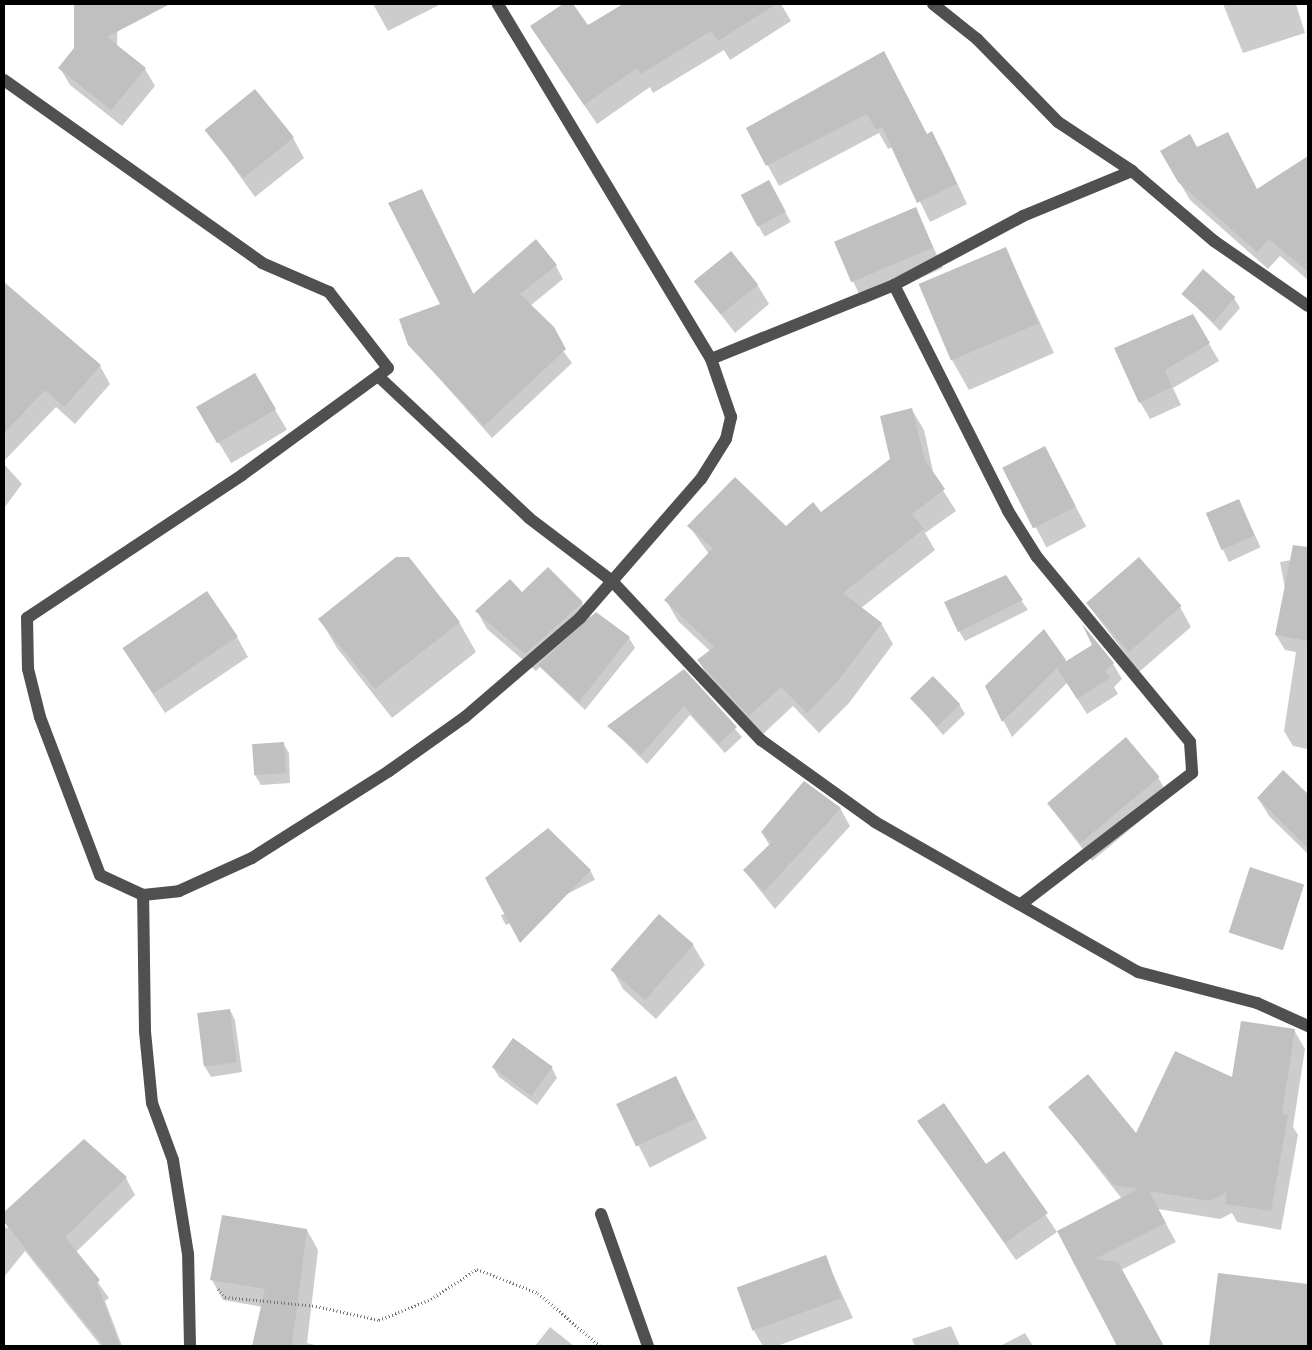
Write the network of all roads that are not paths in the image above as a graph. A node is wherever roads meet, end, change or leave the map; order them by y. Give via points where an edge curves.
1 (498, 4) edge
2 (933, 4) edge
3 (4, 80) edge
4 (1132, 171) junction
5 (894, 284) junction
6 (1308, 306) edge
7 (711, 359) junction
8 (378, 376) junction
9 (612, 581) junction
10 (143, 895) junction
11 (1021, 904) junction
12 (1308, 1026) edge
13 (600, 1214) dead end
14 (190, 1346) edge
15 (648, 1346) edge

1 - 7 street
2 - 4 street via 977,39 1058,122
3 - 8 street via 262,264 329,292 388,368
4 - 5 street via 1023,216
4 - 6 street via 1214,241
5 - 7 street
5 - 11 street via 1008,511 1037,557 1190,742 1192,773
7 - 9 street via 731,417 726,439 701,479
8 - 9 street via 529,518
8 - 10 street via 242,474 27,618 28,669 40,717 100,875
9 - 10 street via 580,618 531,661 389,772 252,858 180,891
9 - 11 street via 761,740 875,822
10 - 14 street via 145,1032 152,1103 172,1160 188,1254
11 - 12 street via 1138,972 1257,1003
13 - 15 street

